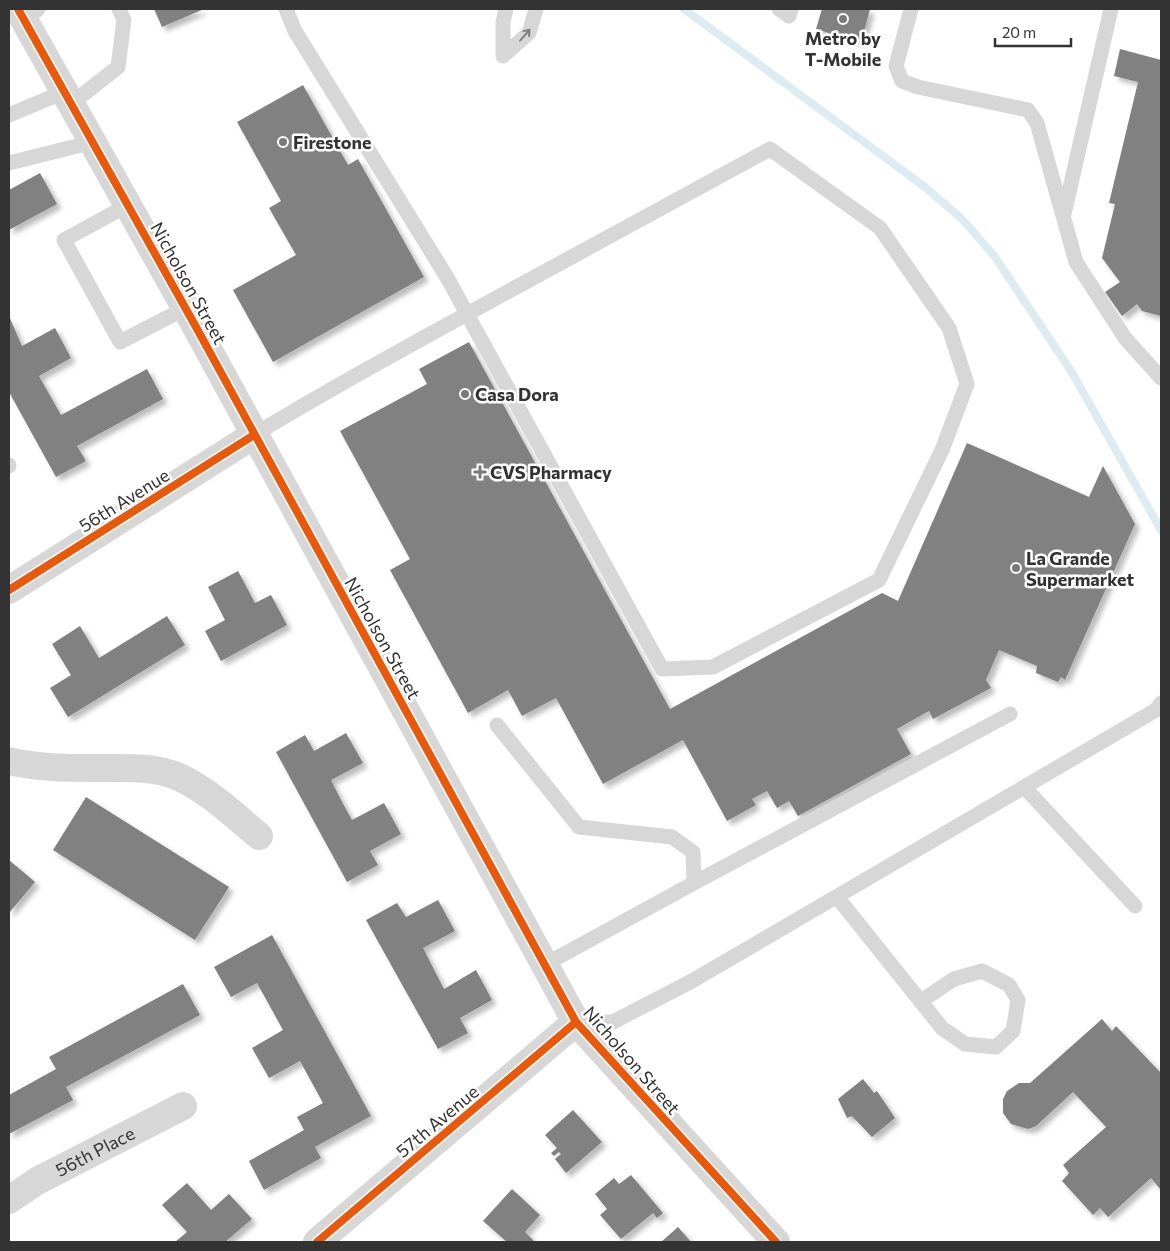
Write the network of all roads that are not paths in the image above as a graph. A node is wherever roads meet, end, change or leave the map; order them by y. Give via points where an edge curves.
1 (119, 9) edge
2 (286, 9) edge
3 (506, 9) edge
4 (536, 9) edge
5 (779, 9) edge
6 (791, 9) edge
7 (911, 9) edge
8 (1111, 9) edge
9 (27, 13) edge
10 (67, 98) junction
11 (11, 109) edge
12 (93, 142) junction
13 (9, 163) edge
14 (128, 204) junction
15 (1063, 216) junction
16 (186, 308) junction
17 (467, 314) junction
18 (1161, 378) edge
19 (254, 435) junction
20 (9, 590) edge
21 (1161, 703) edge
22 (1010, 714) dead end
23 (497, 725) dead end
24 (9, 761) edge
25 (1025, 788) junction
26 (259, 836) dead end
27 (694, 884) junction
28 (837, 897) junction
29 (1135, 906) dead end
30 (544, 965) junction
31 (921, 1001) junction
32 (576, 1022) junction
33 (183, 1106) dead end
34 (9, 1200) edge
35 (317, 1242) edge
36 (776, 1242) edge

1 - 10 lane via 124,20 118,67
2 - 17 lane via 295,31
3 -> 4 lane via 503,56 529,33
5 - 6 lane via 789,16
7 - 15 lane via 896,66 902,81 918,88 1028,110 1037,123
8 - 15 lane
9 - 10 street, Nicholson Street
10 - 11 lane
10 - 12 street, Nicholson Street
12 - 13 lane
12 - 14 street, Nicholson Street
14 - 16 street, Nicholson Street
14 - 16 lane via 64,240 120,342
15 - 18 lane via 1076,262 1095,294 1125,338
16 - 19 street, Nicholson Street
17 - 17 lane via 770,149 880,228 950,328 967,384 942,450 879,580 713,667 662,669
17 - 19 lane via 314,398
19 - 20 street, 56th Avenue
19 - 30 street, Nicholson Street
21 - 25 lane via 1156,710
22 - 27 lane
23 - 27 lane via 580,827 672,837 693,852
24 - 26 street via 27,765 160,771 179,777 216,800
25 - 28 lane
25 - 29 lane
27 - 30 lane
28 - 31 lane
28 - 32 lane via 692,981 613,1022
30 - 32 street, Nicholson Street
31 - 31 lane via 942,1028 965,1044 996,1047 1013,1032 1018,1000 1009,985 982,971 954,979
32 - 35 street, 57th Avenue
32 - 36 street, Nicholson Street
33 - 34 street, 56th Place via 37,1181

